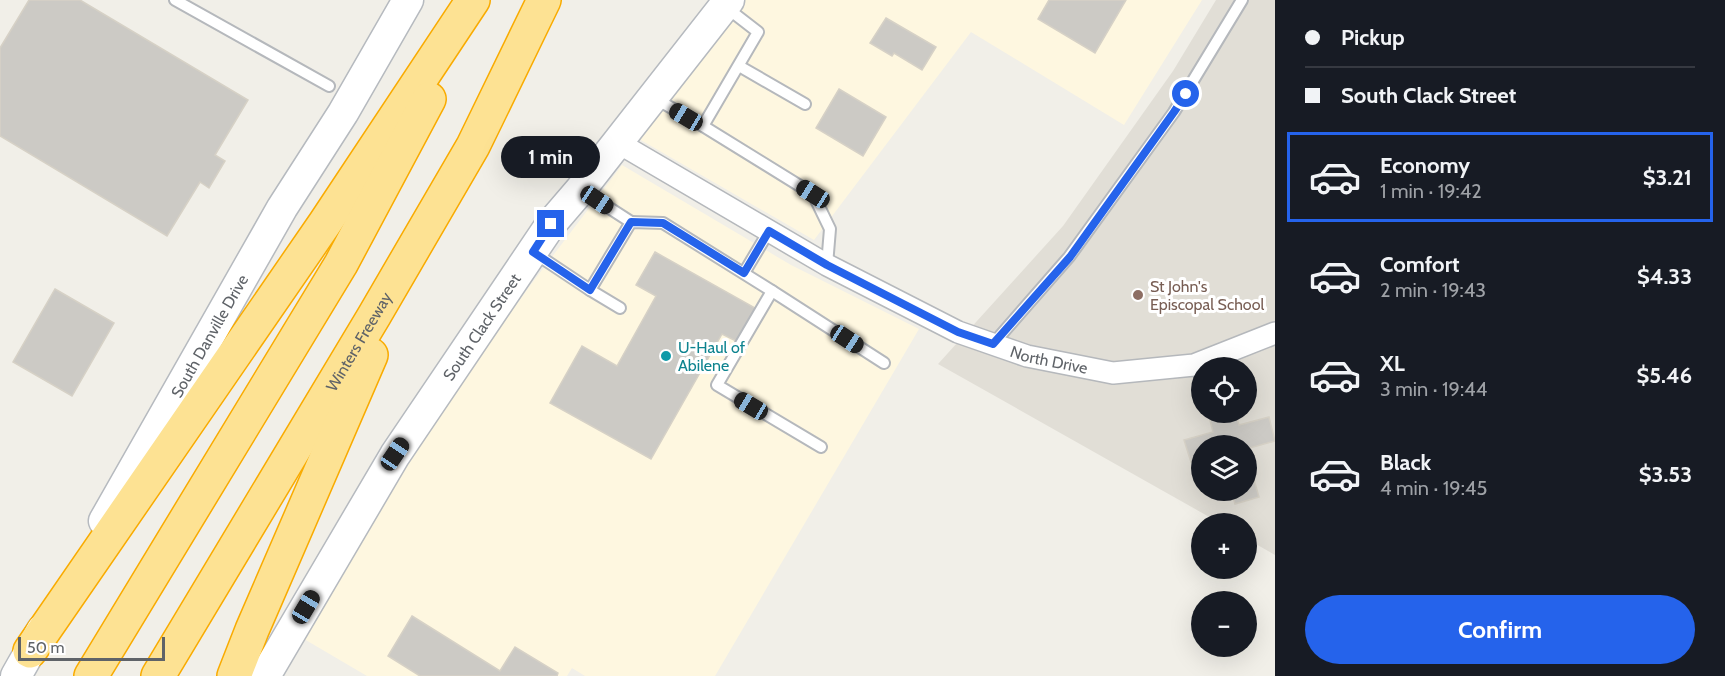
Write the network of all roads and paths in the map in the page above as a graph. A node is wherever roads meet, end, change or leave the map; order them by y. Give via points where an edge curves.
1 (175, 0) edge
2 (408, 0) edge
3 (475, 0) edge
4 (544, 0) edge
5 (1242, 0) edge
6 (727, 3) edge
7 (739, 66) junction
8 (328, 86) dead end
9 (653, 97) junction
10 (805, 105) dead end
11 (489, 111) junction
12 (703, 126) junction
13 (617, 142) junction
14 (581, 189) junction
15 (631, 222) junction
16 (769, 231) junction
17 (533, 252) junction
18 (827, 265) junction
19 (744, 273) junction
20 (590, 290) junction
21 (772, 291) junction
22 (620, 308) dead end
23 (1275, 333) edge
24 (993, 344) junction
25 (884, 363) dead end
26 (821, 447) dead end
27 (23, 664) edge
28 (92, 676) edge
29 (159, 676) edge
30 (234, 676) edge
31 (265, 676) edge

1 - 8 lane
2 - 27 main road, South Danville Drive via 282,208
3 - 27 highway
3 - 28 highway via 420,118 341,264
4 - 11 highway, Winters Freeway
5 - 24 lane via 1167,122 1070,257
6 - 7 lane via 758,32
6 - 9 main road, South Clack Street
7 - 10 lane
7 - 12 lane
9 - 12 lane
9 - 13 main road, South Clack Street
11 - 29 highway, Winters Freeway via 374,316
11 - 30 highway via 366,367
12 - 18 lane via 813,194 830,229
13 - 14 main road, South Clack Street
13 - 16 street, North Drive
14 - 15 lane
14 - 17 main road, South Clack Street
15 - 19 lane via 663,223
15 - 20 lane
16 - 18 street, North Drive
16 - 19 lane
17 - 20 lane
17 - 31 main road, South Clack Street via 395,454
18 - 24 street, North Drive via 958,332
19 - 21 lane
20 - 22 lane
21 - 25 lane
21 - 26 lane via 717,385
23 - 24 street, North Drive via 1194,365 1113,373 1027,356

